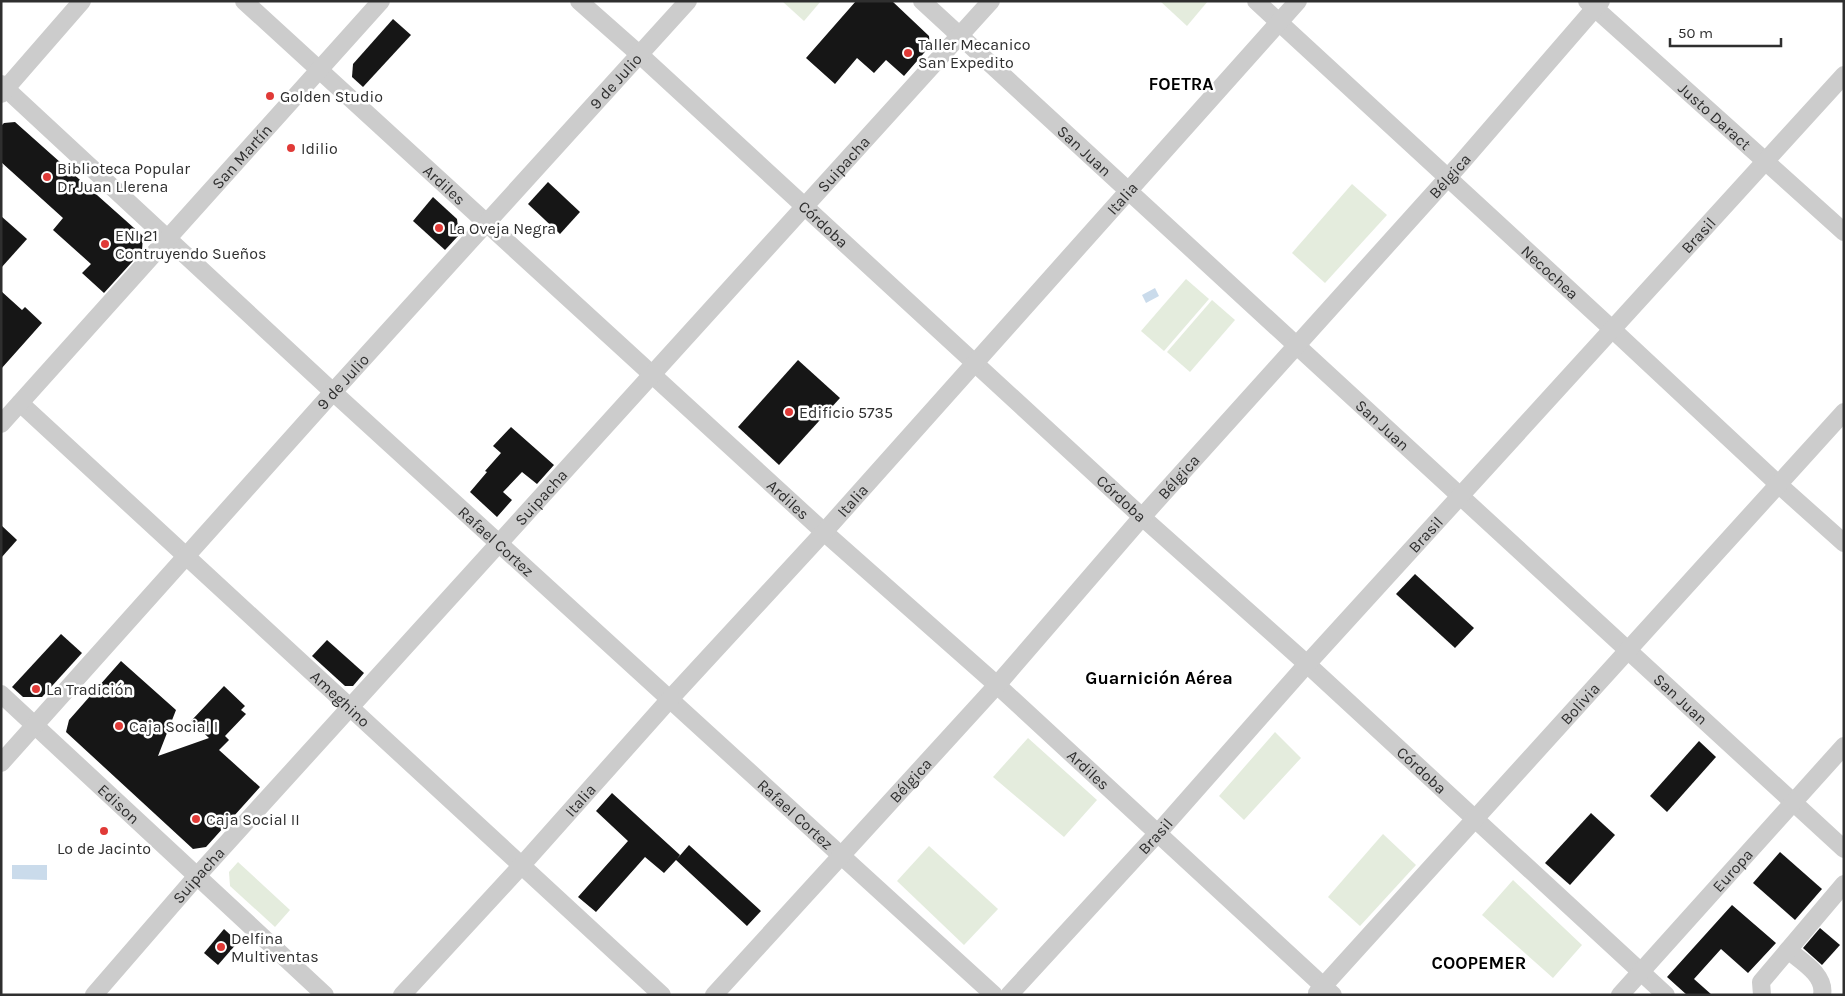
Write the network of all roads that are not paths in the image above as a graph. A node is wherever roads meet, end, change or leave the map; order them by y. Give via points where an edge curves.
1 (82, 1) edge
2 (244, 1) edge
3 (381, 1) edge
4 (579, 1) edge
5 (688, 1) edge
6 (922, 1) edge
7 (991, 1) edge
8 (1256, 1) edge
9 (1298, 1) edge
10 (1594, 4) edge
11 (1279, 22) junction
12 (960, 35) junction
13 (639, 54) junction
14 (319, 70) junction
15 (1844, 75) edge
16 (3, 89) edge
17 (1766, 162) junction
18 (1447, 179) junction
19 (1128, 190) junction
20 (805, 207) junction
21 (486, 223) junction
22 (1844, 232) edge
23 (168, 238) junction
24 (1612, 329) junction
25 (1298, 345) junction
26 (974, 362) junction
27 (652, 376) junction
28 (333, 392) junction
29 (20, 403) junction
30 (1844, 412) edge
31 (1, 424) edge
32 (1778, 484) junction
33 (1461, 495) junction
34 (1142, 517) junction
35 (824, 532) junction
36 (1844, 543) edge
37 (499, 544) junction
38 (186, 556) junction
39 (1628, 650) junction
40 (1307, 664) junction
41 (997, 685) junction
42 (1, 694) edge
43 (669, 700) junction
44 (350, 708) junction
45 (35, 725) junction
46 (1844, 746) edge
47 (1, 763) edge
48 (1793, 802) junction
49 (1474, 819) junction
50 (1157, 834) junction
51 (1844, 849) edge
52 (841, 857) junction
53 (522, 865) junction
54 (197, 876) junction
55 (1844, 884) edge
56 (1788, 950) junction
57 (1640, 972) junction
58 (1324, 992) edge
59 (94, 995) edge
60 (325, 995) edge
61 (402, 995) edge
62 (662, 995) edge
63 (714, 995) edge
64 (994, 995) edge
65 (1009, 995) edge
66 (1620, 995) edge
67 (1666, 995) edge
68 (1762, 995) edge
69 (1822, 995) edge

1 - 16 street
2 - 14 street, Ardiles
3 - 14 street, San Martín
4 - 13 street, Córdoba
5 - 13 street, 9 de Julio
6 - 12 street, San Juan
7 - 12 street, Suipacha
8 - 11 street, Necochea
9 - 11 street, Italia
10 - 17 street, Justo Daract
10 - 18 street, Bélgica
11 - 18 street, Necochea
11 - 19 street, Italia
12 - 19 street, San Juan
12 - 20 street, Suipacha
13 - 20 street, Córdoba
13 - 21 street, 9 de Julio
14 - 21 street, Ardiles
14 - 23 street, San Martín
15 - 17 street, Brasil
16 - 23 street, Rafael Cortez
17 - 22 street, Justo Daract
17 - 24 street, Brasil
18 - 24 street, Necochea
18 - 25 street, Bélgica
19 - 25 street, San Juan
19 - 26 street, Italia
20 - 26 street, Córdoba
20 - 27 street, Suipacha
21 - 27 street, Ardiles
21 - 28 street, 9 de Julio
23 - 28 street, Rafael Cortez
23 - 29 street, San Martín
24 - 32 street, Necochea
24 - 33 street, Brasil
25 - 33 street, San Juan
25 - 34 street, Bélgica
26 - 34 street, Córdoba
26 - 35 street, Italia
27 - 35 street, Ardiles
27 - 37 street, Suipacha
28 - 37 street, Rafael Cortez
28 - 38 street, 9 de Julio
29 - 31 street, San Martín
29 - 38 street, Ameghino
30 - 32 street, Bolivia
32 - 36 street, Necochea
32 - 39 street, Bolivia
33 - 39 street, San Juan
33 - 40 street, Brasil
34 - 40 street, Córdoba
34 - 41 street, Bélgica
35 - 41 street, Ardiles
35 - 43 street, Italia
37 - 43 street, Rafael Cortez
37 - 44 street, Suipacha
38 - 44 street, Ameghino
38 - 45 street, 9 de Julio
39 - 48 street, San Juan
39 - 49 street, Bolivia
40 - 49 street, Córdoba
40 - 50 street, Brasil
41 - 50 street, Ardiles
41 - 52 street, Bélgica
42 - 45 street, Edison
43 - 52 street, Rafael Cortez
43 - 53 street, Italia
44 - 53 street, Ameghino
44 - 54 street, Suipacha
45 - 47 street, 9 de Julio
45 - 54 street, Edison
46 - 48 street, Europa
48 - 51 street, San Juan
48 - 57 street, Europa
49 - 57 street, Córdoba
49 - 58 street, Bolivia
50 - 58 street, Ardiles
50 - 65 street, Brasil
52 - 63 street, Bélgica
52 - 64 street, Rafael Cortez
53 - 61 street, Italia
53 - 62 street, Ameghino
54 - 59 street, Suipacha
54 - 60 street, Edison
55 - 56 street
56 - 68 street via 1761,982
56 - 69 street via 1817,974 1823,988
57 - 66 street, Europa
57 - 67 street, Córdoba

